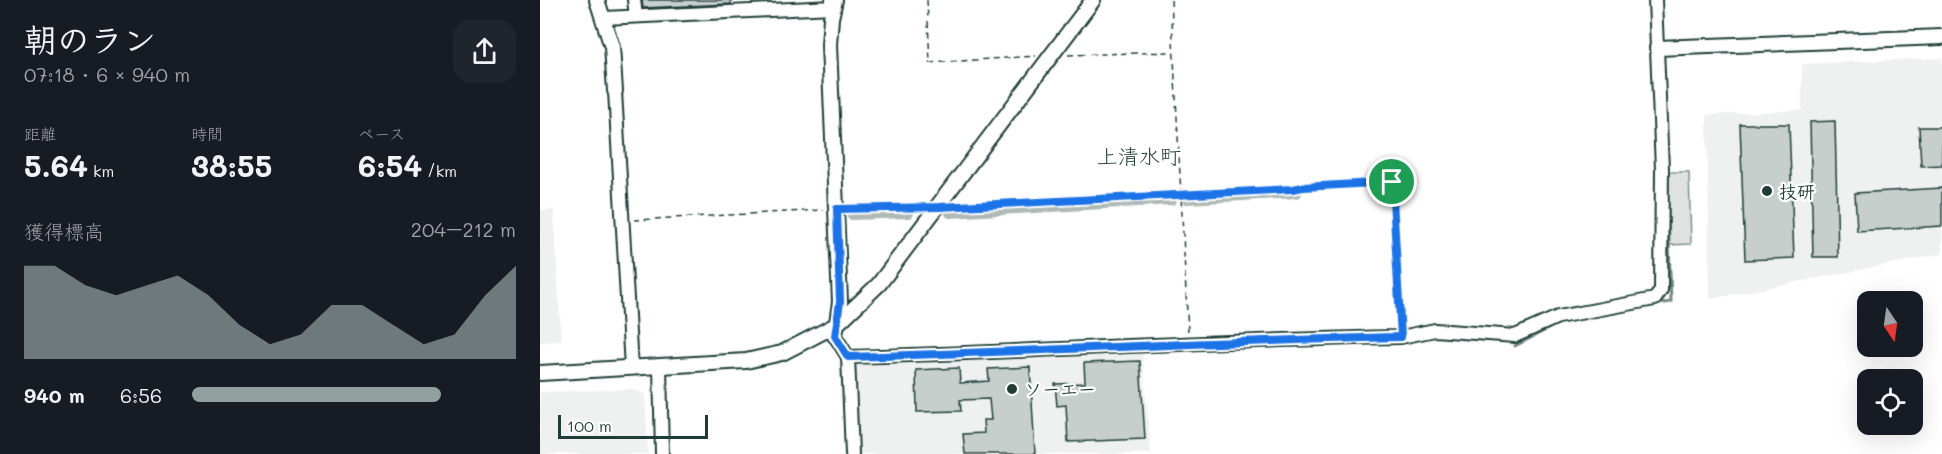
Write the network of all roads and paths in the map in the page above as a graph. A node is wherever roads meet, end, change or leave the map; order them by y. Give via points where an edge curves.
1 (597, 0) edge
2 (634, 0) edge
3 (927, 0) edge
4 (1093, 0) edge
5 (1170, 0) edge
6 (1655, 0) edge
7 (833, 2) edge
8 (731, 6) edge
9 (636, 16) junction
10 (604, 18) junction
11 (1942, 37) edge
12 (1657, 48) junction
13 (1172, 52) junction
14 (1052, 55) junction
15 (615, 91) joint
16 (1181, 194) junction
17 (939, 207) junction
18 (837, 209) junction
19 (621, 221) junction
20 (835, 330) junction
21 (1401, 337) junction
22 (1189, 343) junction
23 (848, 357) junction
24 (660, 366) junction
25 (631, 368) junction
26 (540, 373) edge
27 (662, 454) edge
28 (852, 454) edge

1 - 10 street
2 - 9 street
3 - 14 path via 930,63
4 - 14 street
5 - 13 path
6 - 12 street
7 - 8 street
7 - 18 street via 830,45
8 - 9 street
9 - 10 street
10 - 15 street via 612,46
11 - 12 street
12 - 21 street via 1662,169 1661,290 1655,299 1558,317 1515,336 1435,330
13 - 14 path
13 - 16 path
14 - 17 street
15 - 19 street
16 - 17 path
16 - 21 path via 1392,182
16 - 22 path
17 - 18 path
17 - 20 street via 879,284
18 - 19 path
18 - 20 street via 840,302
19 - 25 street
20 - 23 street
20 - 24 street via 782,353 746,361
21 - 22 street
22 - 23 street
23 - 28 street
24 - 25 street
24 - 27 street
25 - 26 street

